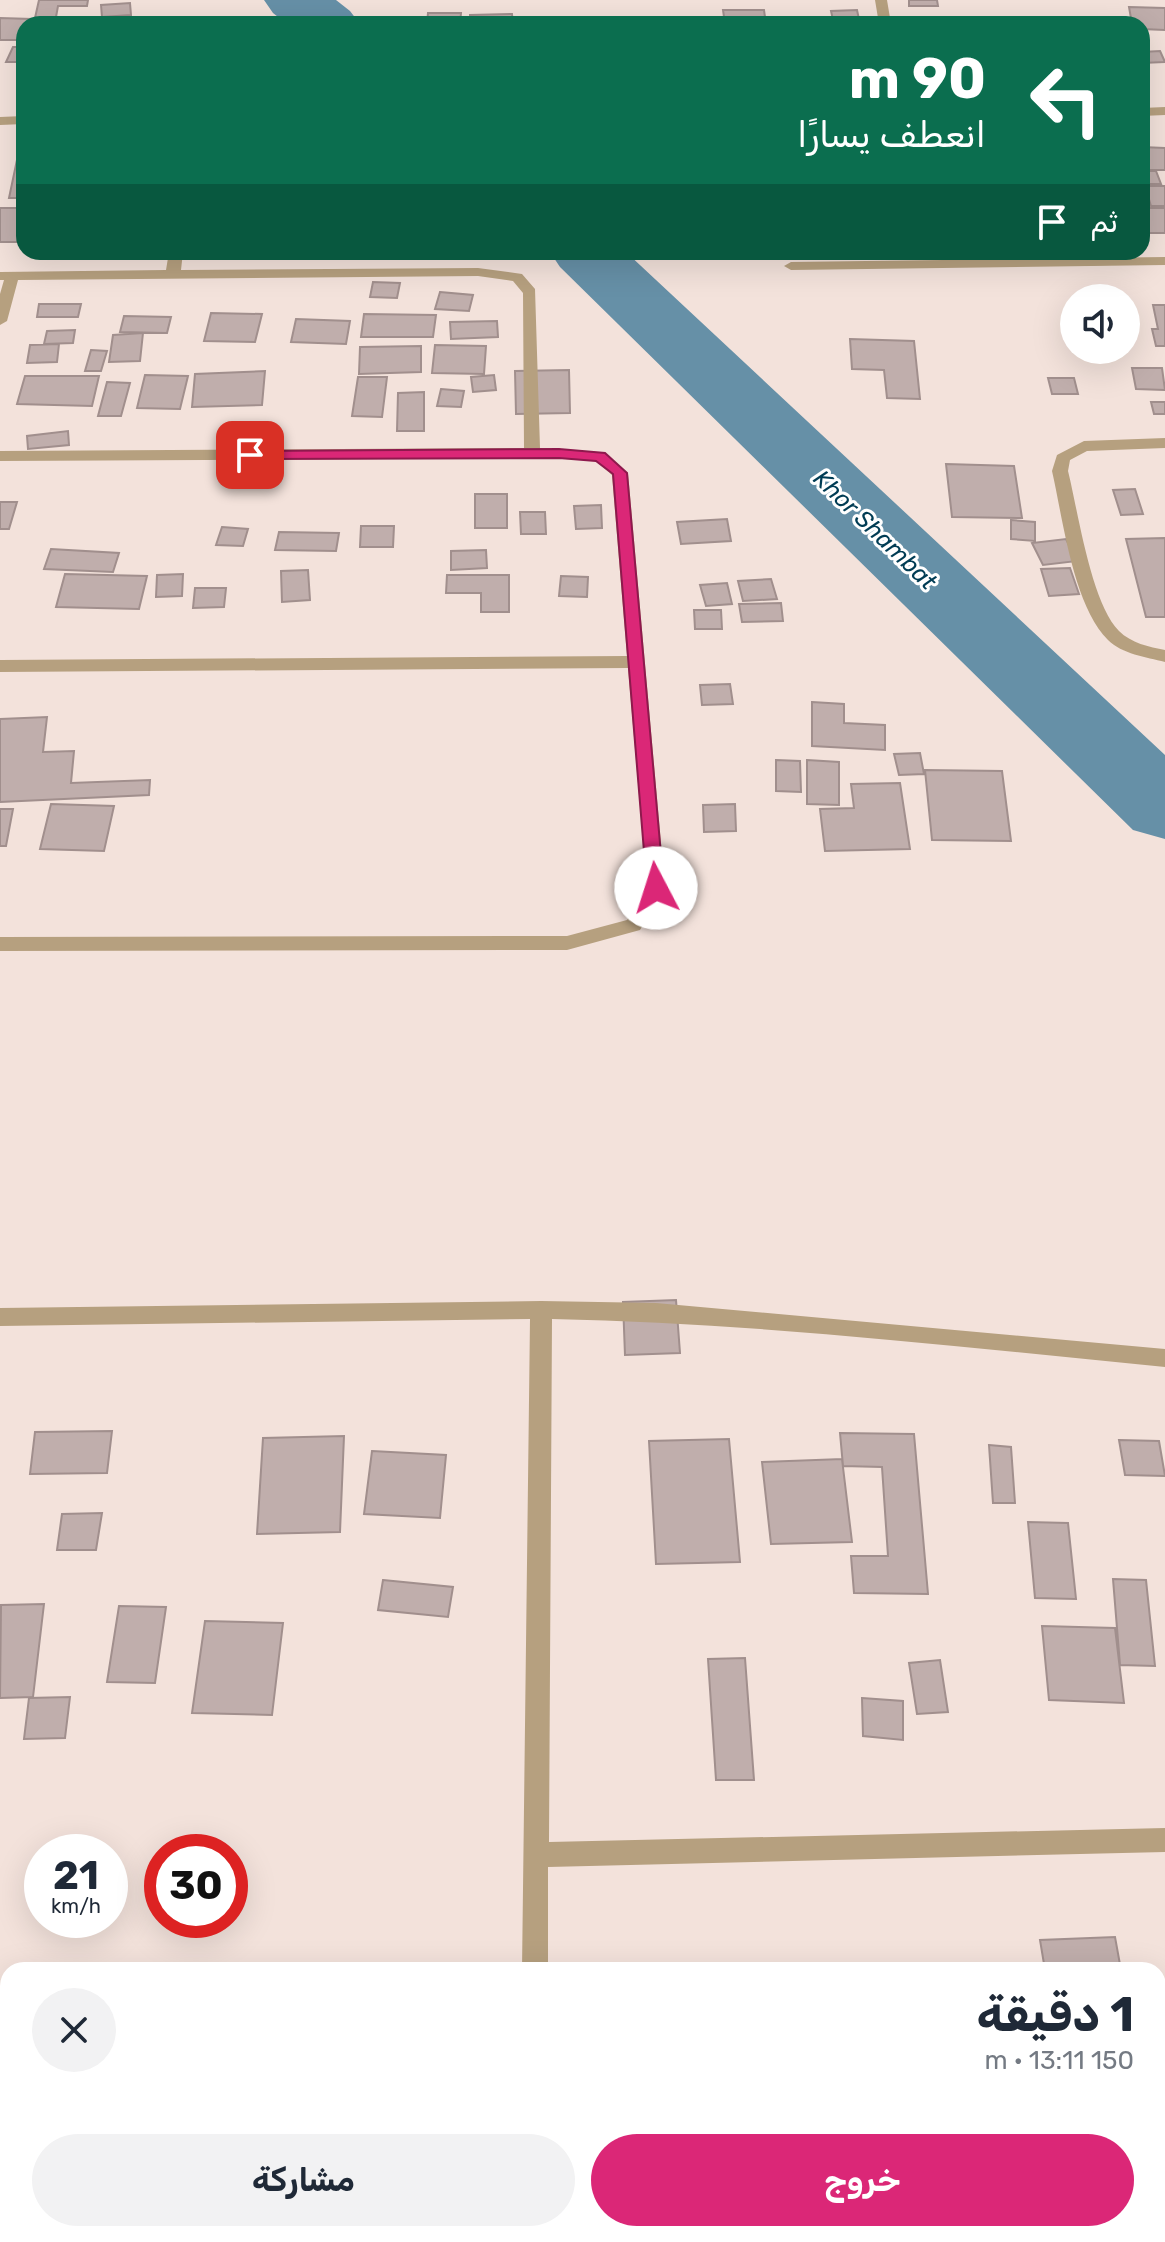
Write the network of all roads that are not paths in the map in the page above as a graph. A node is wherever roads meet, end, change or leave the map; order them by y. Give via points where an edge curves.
1 (175, 260) edge
2 (1165, 261) edge
3 (791, 266) dead end
4 (173, 273) junction
5 (6, 276) edge
6 (0, 321) edge
7 (1165, 443) edge
8 (532, 453) junction
9 (0, 456) edge
10 (1165, 656) edge
11 (635, 662) junction
12 (0, 666) edge
13 (0, 944) edge
14 (541, 1310) junction
15 (0, 1317) edge
16 (1165, 1358) edge
17 (1165, 1840) edge
18 (535, 1855) junction
19 (535, 1962) edge

1 - 4 street
2 - 3 street
4 - 5 street
4 - 8 street via 478,272 517,277 530,292
5 - 6 street
7 - 10 street via 1084,446 1063,458 1060,471 1097,614 1114,636
8 - 9 street
8 - 11 street via 600,457 620,473
11 - 12 street
11 - 13 street via 656,888 633,925 567,943
14 - 15 street
14 - 16 street via 656,1312
14 - 18 street
17 - 18 street
18 - 19 street

